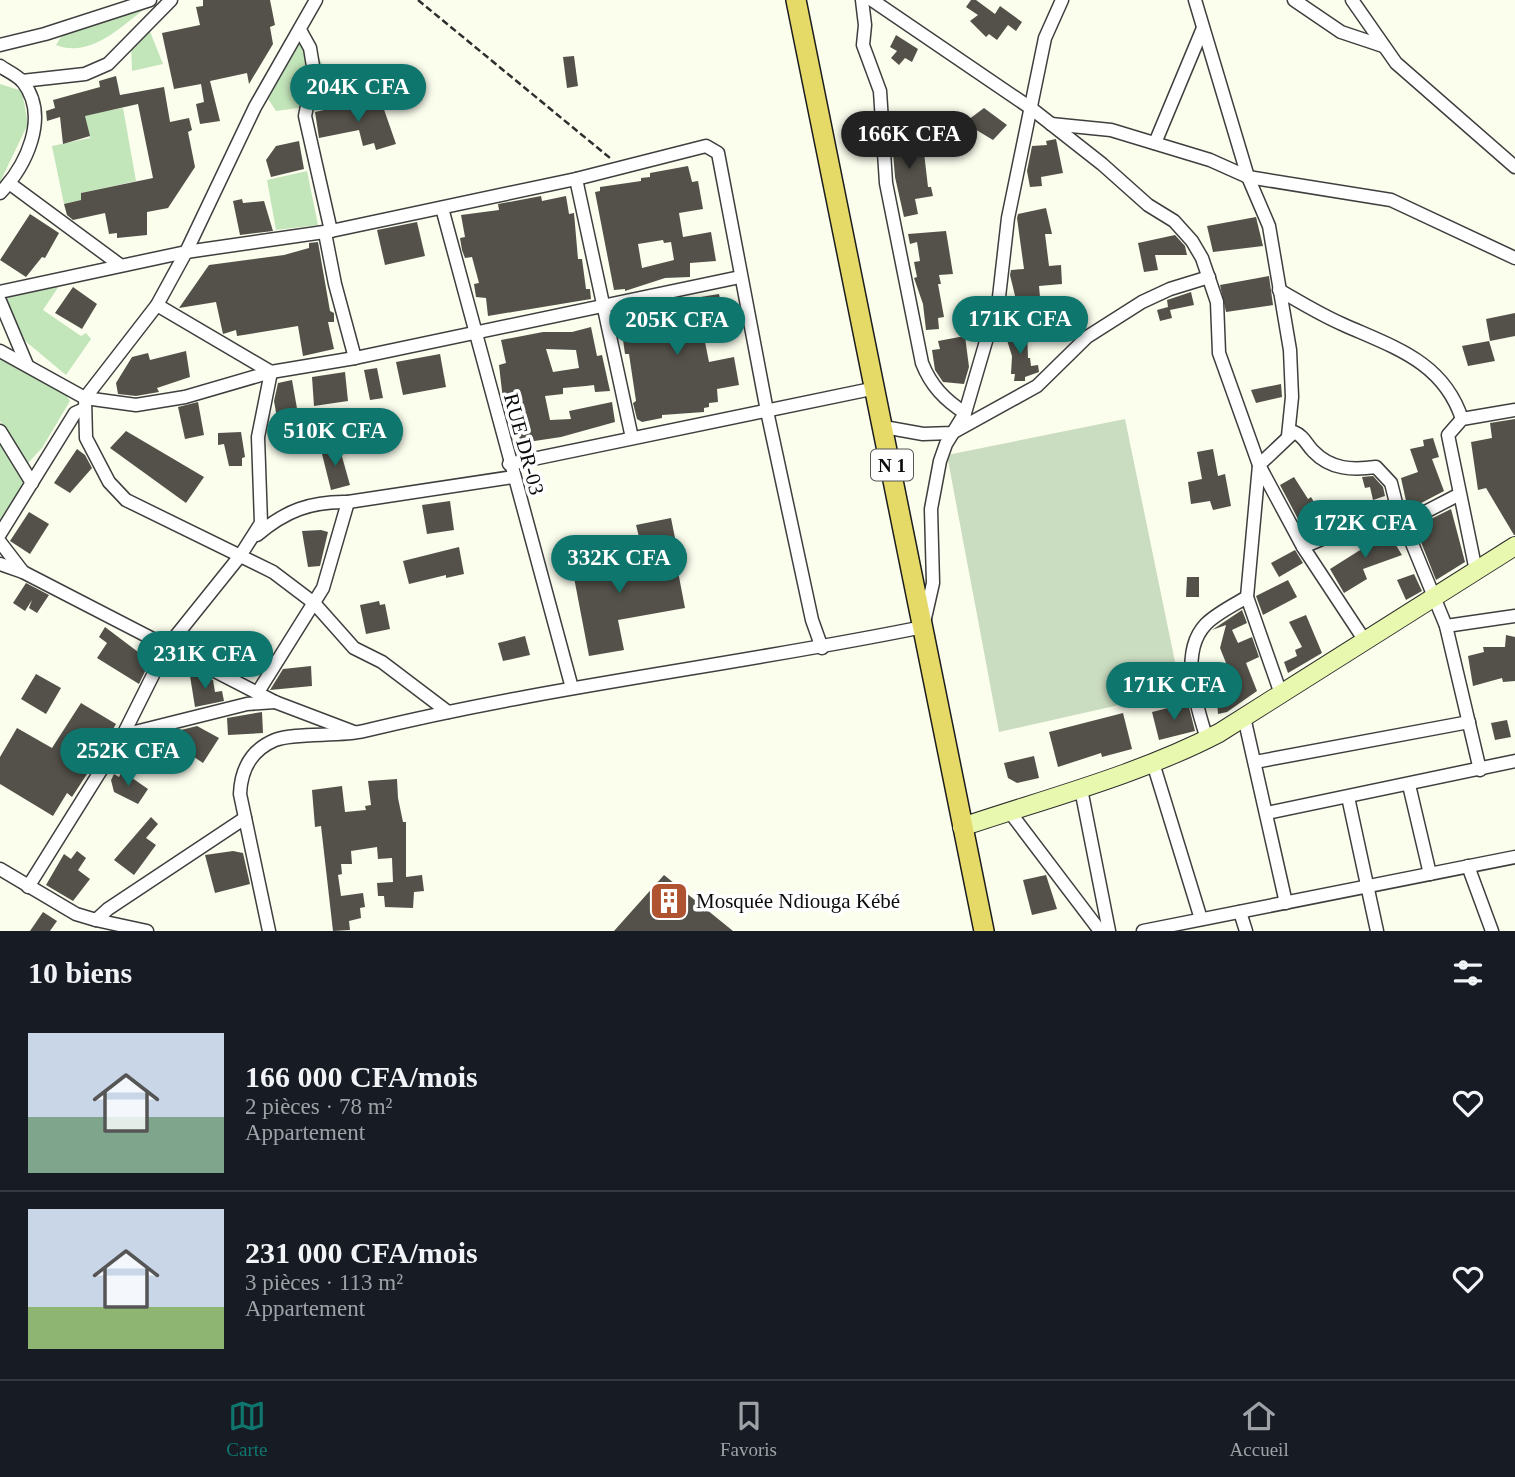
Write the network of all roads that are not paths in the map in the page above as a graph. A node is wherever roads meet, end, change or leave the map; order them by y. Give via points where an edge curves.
1 (150, 0) edge
2 (171, 0) edge
3 (796, 0) edge
4 (862, 0) edge
5 (872, 0) edge
6 (1062, 0) edge
7 (1195, 0) edge
8 (1294, 0) edge
9 (1352, 0) edge
10 (312, 3) edge
11 (1203, 28) junction
12 (300, 30) junction
13 (0, 45) edge
14 (1383, 46) junction
15 (0, 66) edge
16 (22, 81) junction
17 (1032, 109) junction
18 (1051, 124) junction
19 (1155, 143) junction
20 (1515, 167) edge
21 (1248, 177) junction
22 (576, 179) junction
23 (5, 188) edge
24 (442, 208) junction
25 (328, 232) junction
26 (186, 252) junction
27 (1515, 258) edge
28 (120, 265) junction
29 (740, 277) junction
30 (1209, 277) junction
31 (1279, 290) junction
32 (0, 292) edge
33 (0, 301) edge
34 (157, 305) junction
35 (603, 306) junction
36 (474, 333) junction
37 (0, 351) edge
38 (355, 358) junction
39 (27, 365) junction
40 (271, 372) junction
41 (876, 388) junction
42 (84, 403) junction
43 (1515, 410) edge
44 (767, 411) junction
45 (965, 413) junction
46 (1462, 419) junction
47 (884, 427) junction
48 (0, 431) edge
49 (952, 432) junction
50 (1288, 436) junction
51 (632, 438) junction
52 (509, 464) junction
53 (1259, 465) junction
54 (513, 477) junction
55 (32, 483) junction
56 (1458, 495) junction
57 (348, 502) junction
58 (1397, 507) junction
59 (1404, 523) junction
60 (0, 534) edge
61 (252, 540) junction
62 (0, 542) edge
63 (1515, 546) edge
64 (1303, 547) junction
65 (240, 556) junction
66 (0, 564) edge
67 (1476, 571) junction
68 (23, 572) junction
69 (1436, 596) junction
70 (1247, 597) junction
71 (314, 603) junction
72 (1515, 616) edge
73 (1446, 626) junction
74 (923, 627) junction
75 (1365, 641) junction
76 (167, 647) junction
77 (822, 648) junction
78 (572, 688) junction
79 (257, 692) junction
80 (1281, 694) junction
81 (275, 702) junction
82 (448, 712) junction
83 (1244, 717) junction
84 (1469, 722) junction
85 (357, 733) junction
86 (123, 735) junction
87 (1207, 739) junction
88 (1515, 761) edge
89 (1255, 762) junction
90 (1153, 763) junction
91 (1480, 770) junction
92 (1409, 785) junction
93 (1081, 789) junction
94 (1348, 797) junction
95 (1009, 811) junction
96 (1267, 813) junction
97 (244, 818) junction
98 (962, 827) junction
99 (1515, 857) edge
100 (1468, 866) junction
101 (0, 869) edge
102 (1430, 874) junction
103 (1368, 886) junction
104 (28, 887) junction
105 (1286, 902) junction
106 (1240, 912) junction
107 (1201, 919) junction
108 (96, 920) junction
109 (147, 931) edge
110 (269, 931) edge
111 (984, 931) edge
112 (1100, 931) edge
113 (1109, 931) edge
114 (1143, 931) edge
115 (1246, 931) edge
116 (1377, 931) edge
117 (1492, 931) edge

1 - 13 street
2 - 16 street via 108,64 85,74
3 - 41 highway, N 1
4 - 45 street via 863,45 880,91 886,183 922,363 928,379
5 - 17 street
6 - 17 street via 1045,38
7 - 11 street
8 - 14 street via 1342,33
9 - 14 street
10 - 12 street
11 - 19 street
11 - 21 street
12 - 25 street via 310,48 314,72 305,116
12 - 26 street via 255,107
14 - 20 street via 1395,63
15 - 16 street
16 - 23 street via 33,101 34,131 26,158
17 - 18 street
17 - 45 street via 1008,218 999,297
18 - 19 street via 1111,130
18 - 30 street via 1148,205 1174,220 1192,240
19 - 21 street
21 - 27 street via 1391,200
21 - 31 street via 1269,226
22 - 24 street
22 - 29 street via 706,146 715,149
22 - 35 street
23 - 28 street
24 - 25 street
24 - 36 street, RUE DR-03
25 - 26 street
25 - 38 street via 335,284
26 - 28 street
26 - 34 street
28 - 32 street
29 - 35 street
29 - 44 street
30 - 49 street via 1142,302 1087,337 1037,386
30 - 53 street via 1217,302 1219,353
31 - 46 street via 1384,340 1440,378
31 - 50 street via 1293,397
33 - 39 street
34 - 40 street
34 - 42 street
35 - 36 street
35 - 51 street
36 - 38 street
36 - 52 street, RUE DR-03
37 - 39 street
38 - 40 street
39 - 42 street
40 - 42 street via 185,397 136,405
40 - 61 street via 258,438 261,523
41 - 44 street
41 - 47 highway, N 1
42 - 55 street
42 - 65 street via 86,438 109,482 126,500
43 - 46 street
44 - 51 street
44 - 77 street
45 - 49 street
46 - 56 street via 1448,435
47 - 49 street via 923,434
47 - 74 highway, N 1
48 - 55 street
49 - 74 street via 940,460 931,509 933,583
50 - 53 street
50 - 58 street via 1294,432 1302,435 1328,463 1349,470 1376,467 1384,472
51 - 52 street
52 - 54 street, RUE DR-03
53 - 64 street
53 - 70 street
54 - 57 street
54 - 78 street, RUE DR-03
55 - 60 street
56 - 59 street
56 - 67 street
57 - 61 street via 321,501 298,509 275,519
57 - 71 street
58 - 59 street
58 - 64 street
59 - 69 street
61 - 65 street
62 - 68 street
63 - 67 main road
64 - 75 street
65 - 71 street via 273,572
65 - 76 street
66 - 68 street
67 - 69 main road
68 - 76 street
69 - 73 street
69 - 75 main road
70 - 80 street
70 - 87 street via 1204,626 1194,651 1194,693
71 - 79 street
71 - 82 street via 354,648 382,662
72 - 73 street
73 - 84 street
74 - 77 street
74 - 98 highway, N 1
75 - 80 main road
76 - 79 street
76 - 86 street
77 - 78 street
78 - 82 street
79 - 81 street
80 - 83 main road
81 - 85 street
81 - 86 street via 247,704
82 - 85 street
83 - 87 main road
83 - 89 street
84 - 89 street
84 - 91 street
85 - 97 street via 275,740 249,759 241,775
86 - 104 street
87 - 90 main road
88 - 91 street
89 - 96 street
90 - 93 main road
90 - 107 street
91 - 92 street
92 - 94 street
92 - 102 street
93 - 95 main road
93 - 113 street
94 - 96 street
94 - 103 street
95 - 98 main road
95 - 112 street
96 - 105 street
97 - 108 street
97 - 110 street
98 - 111 highway, N 1
99 - 100 street
100 - 102 street
100 - 117 street
101 - 104 street
102 - 103 street
103 - 105 street
103 - 116 street
104 - 108 street
105 - 106 street
106 - 107 street
106 - 115 street
107 - 114 street
108 - 109 street

